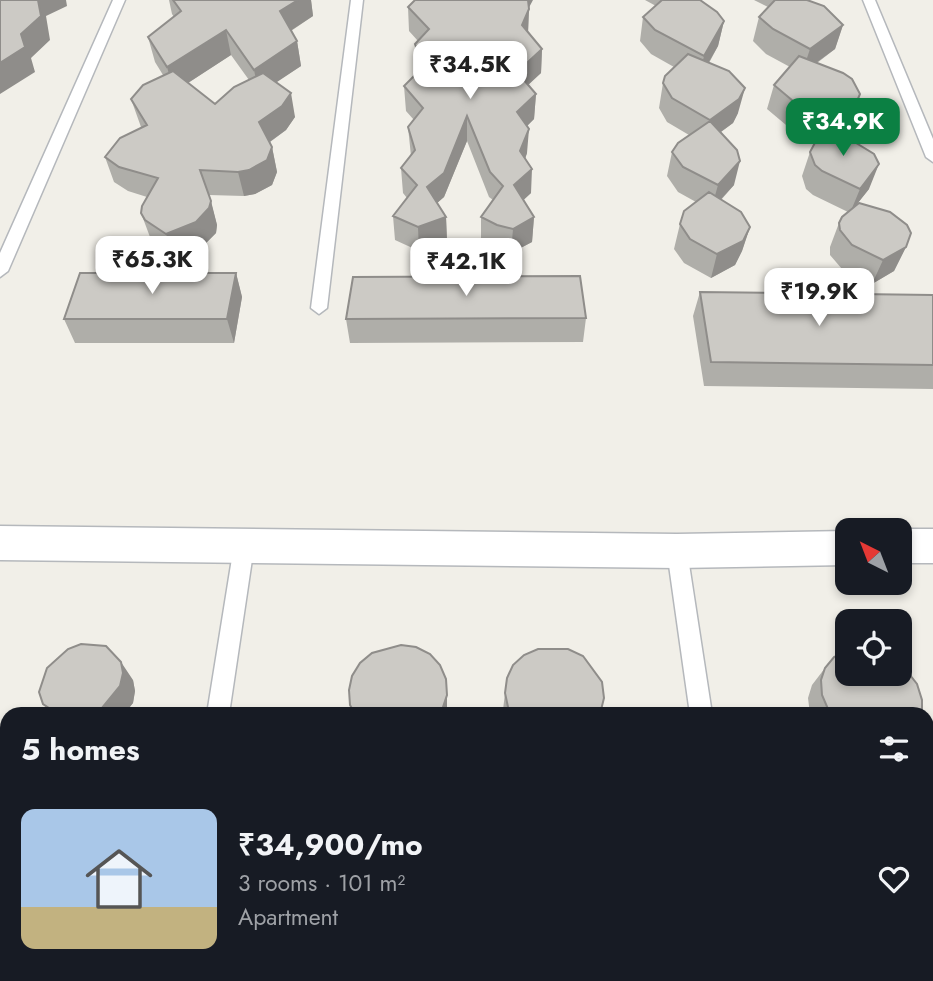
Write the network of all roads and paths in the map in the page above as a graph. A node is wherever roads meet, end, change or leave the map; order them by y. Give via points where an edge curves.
1 (119, 0) edge
2 (356, 0) edge
3 (869, 0) edge
4 (933, 157) edge
5 (0, 271) edge
6 (318, 308) dead end
7 (0, 543) edge
8 (244, 546) junction
9 (912, 546) edge
10 (933, 546) edge
11 (835, 548) edge
12 (677, 551) junction
13 (219, 707) edge
14 (700, 707) edge

1 - 5 lane
2 - 6 lane
3 - 4 lane
7 - 8 street
8 - 12 street
8 - 13 lane
9 - 10 street
11 - 12 street
12 - 14 lane

